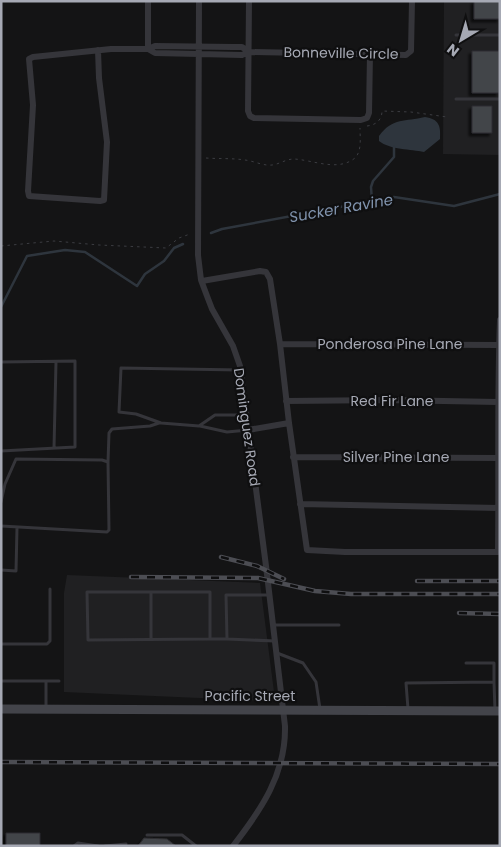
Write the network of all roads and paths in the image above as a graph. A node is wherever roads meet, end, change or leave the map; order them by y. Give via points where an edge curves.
1 (148, 1) edge
2 (199, 1) edge
3 (249, 1) edge
4 (412, 1) edge
5 (456, 35) dead end
6 (500, 35) edge
7 (199, 46) junction
8 (98, 50) junction
9 (148, 50) junction
10 (248, 52) junction
11 (199, 54) junction
12 (370, 54) junction
13 (456, 99) dead end
14 (500, 99) edge
15 (447, 117) dead end
16 (198, 158) junction
17 (198, 234) junction
18 (1, 246) edge
19 (202, 281) junction
20 (500, 320) edge
21 (280, 344) junction
22 (499, 345) edge
23 (56, 361) junction
24 (1, 362) edge
25 (240, 370) junction
26 (286, 401) junction
27 (498, 402) junction
28 (247, 415) junction
29 (161, 423) junction
30 (289, 423) junction
31 (199, 426) junction
32 (248, 430) junction
33 (54, 448) junction
34 (1, 451) edge
35 (293, 457) junction
36 (500, 458) edge
37 (108, 462) junction
38 (1, 502) edge
39 (300, 504) junction
40 (499, 508) edge
41 (1, 526) edge
42 (17, 528) junction
43 (1, 570) edge
44 (50, 589) dead end
45 (151, 592) junction
46 (270, 595) junction
47 (274, 625) junction
48 (339, 625) dead end
49 (151, 639) junction
50 (210, 639) junction
51 (228, 639) junction
52 (276, 641) junction
53 (1, 644) edge
54 (277, 653) junction
55 (466, 664) dead end
56 (1, 681) edge
57 (46, 681) junction
58 (58, 681) dead end
59 (494, 682) junction
60 (1, 709) edge
61 (46, 710) junction
62 (284, 710) junction
63 (320, 710) junction
64 (408, 711) junction
65 (498, 711) edge
66 (147, 835) dead end
67 (126, 844) dead end
68 (74, 846) edge
69 (96, 846) edge
70 (105, 846) edge
71 (196, 846) edge
72 (233, 846) edge

1 - 9 street
2 - 7 street, Dominguez Road
3 - 10 street
4 - 12 street, Bonneville Circle via 409,54
5 - 6 lane
7 - 9 street, Bonneville Circle via 155,46
7 - 10 street, Bonneville Circle via 242,47
7 - 11 street, Dominguez Road
8 - 8 street via 29,59 33,105 30,196 104,200 107,142
8 - 9 street
9 - 11 street, Bonneville Circle via 155,54
10 - 11 street, Bonneville Circle via 242,55
10 - 12 street, Bonneville Circle
10 - 12 street via 250,116 352,120 367,118 369,112
11 - 16 street, Dominguez Road
13 - 14 lane
15 - 16 path via 382,111 379,121 368,126 360,125 360,147 354,159 339,164 290,159 265,165 239,159
16 - 17 street, Dominguez Road
17 - 18 path via 187,234 166,248 54,241
17 - 19 street, Dominguez Road
19 - 21 street via 266,272 270,279
19 - 25 street, Dominguez Road via 212,309 233,346
20 - 22 street
21 - 22 street, Ponderosa Pine Lane
21 - 26 street
22 - 27 street
23 - 24 lane
23 - 33 lane
23 - 33 lane via 75,361 76,448
25 - 28 street, Dominguez Road
25 - 29 lane via 121,368 119,412
26 - 27 street, Red Fir Lane
26 - 30 street
27 - 36 street
28 - 31 lane via 215,415
28 - 32 street, Dominguez Road
29 - 31 lane
29 - 37 lane via 112,429
30 - 32 street
30 - 35 street
31 - 32 lane via 227,432
32 - 46 street, Dominguez Road
33 - 34 lane
35 - 36 street, Silver Pine Lane
35 - 39 street
36 - 40 street
37 - 38 lane via 16,459
37 - 42 lane via 107,532
39 - 40 street
39 - 40 street via 307,550 345,552 498,552
41 - 42 lane
42 - 43 lane via 16,571
44 - 53 lane via 50,641 47,644
45 - 49 lane
45 - 49 lane via 87,592 88,640
45 - 50 lane via 210,592
46 - 47 street, Dominguez Road
46 - 51 lane via 226,595
47 - 48 lane
47 - 52 street, Dominguez Road
49 - 50 lane
50 - 51 lane
51 - 52 lane
52 - 54 street, Dominguez Road
54 - 62 street, Dominguez Road
54 - 63 lane via 303,662 316,682
55 - 59 lane via 494,663
56 - 57 lane
57 - 58 lane
57 - 61 lane
59 - 64 lane via 406,683
59 - 65 lane
60 - 61 main road, Pacific Street
61 - 62 main road, Pacific Street
62 - 63 main road, Pacific Street
62 - 72 street, Dominguez Road via 284,748 273,784 259,811
63 - 64 main road, Pacific Street
64 - 65 main road, Pacific Street
66 - 71 lane via 182,835
67 - 70 lane
68 - 69 lane via 78,843

